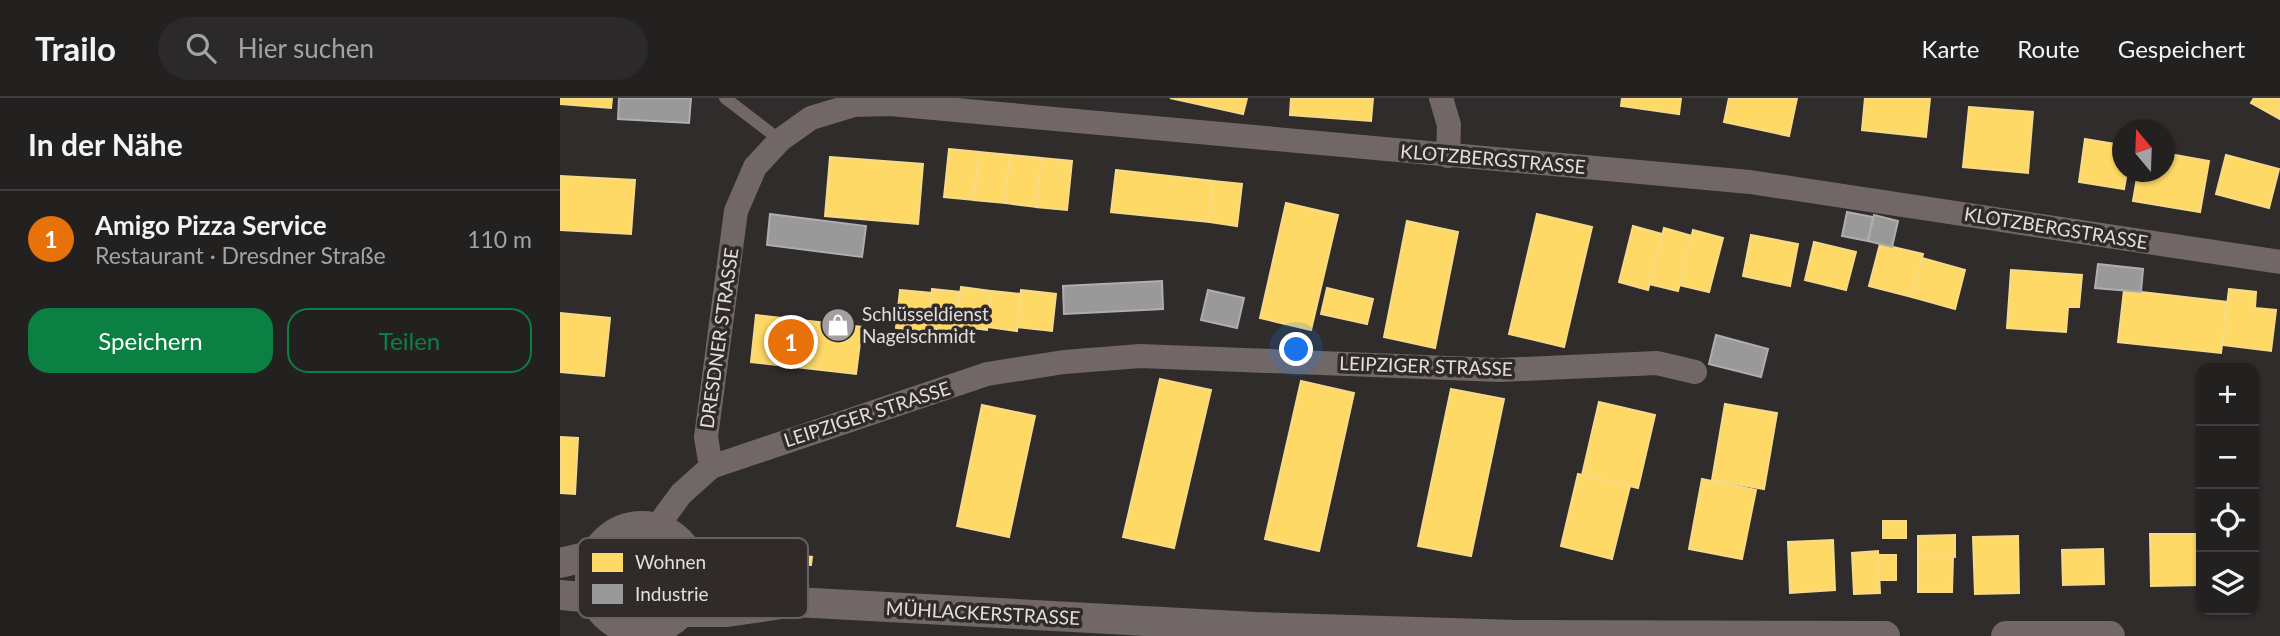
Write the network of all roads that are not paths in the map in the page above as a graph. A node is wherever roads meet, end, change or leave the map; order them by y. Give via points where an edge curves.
1 (725, 98) edge
2 (1441, 98) edge
3 (780, 140) junction
4 (1448, 156) junction
5 (2280, 262) edge
6 (1695, 372) dead end
7 (711, 467) junction
8 (656, 528) junction
9 (609, 538) edge
10 (674, 538) edge
11 (578, 559) edge
12 (560, 563) edge
13 (560, 595) edge
14 (578, 597) edge
15 (808, 603) edge
16 (608, 618) edge
17 (674, 618) edge
18 (624, 632) edge
19 (654, 632) edge
20 (1885, 636) edge
21 (2006, 636) edge
22 (2110, 636) edge

1 - 3 lane
2 - 4 street via 1449,125
3 - 4 street, KLOTZBERGSTRASSE via 811,118 854,105 890,104
3 - 7 street, DRESDNER STRASSE via 755,167 736,211 706,437
4 - 5 street, KLOTZBERGSTRASSE via 1751,182
6 - 7 street, LEIPZIGER STRASSE via 1657,363 1500,370 1140,356 1064,362 987,374
7 - 8 street via 681,494
8 - 9 street via 627,528
8 - 10 street
11 - 12 street
13 - 14 street
15 - 20 street, MÜHLACKERSTRASSE via 1284,628 1517,635
16 - 18 street
17 - 19 street
18 - 19 street
21 - 22 street

